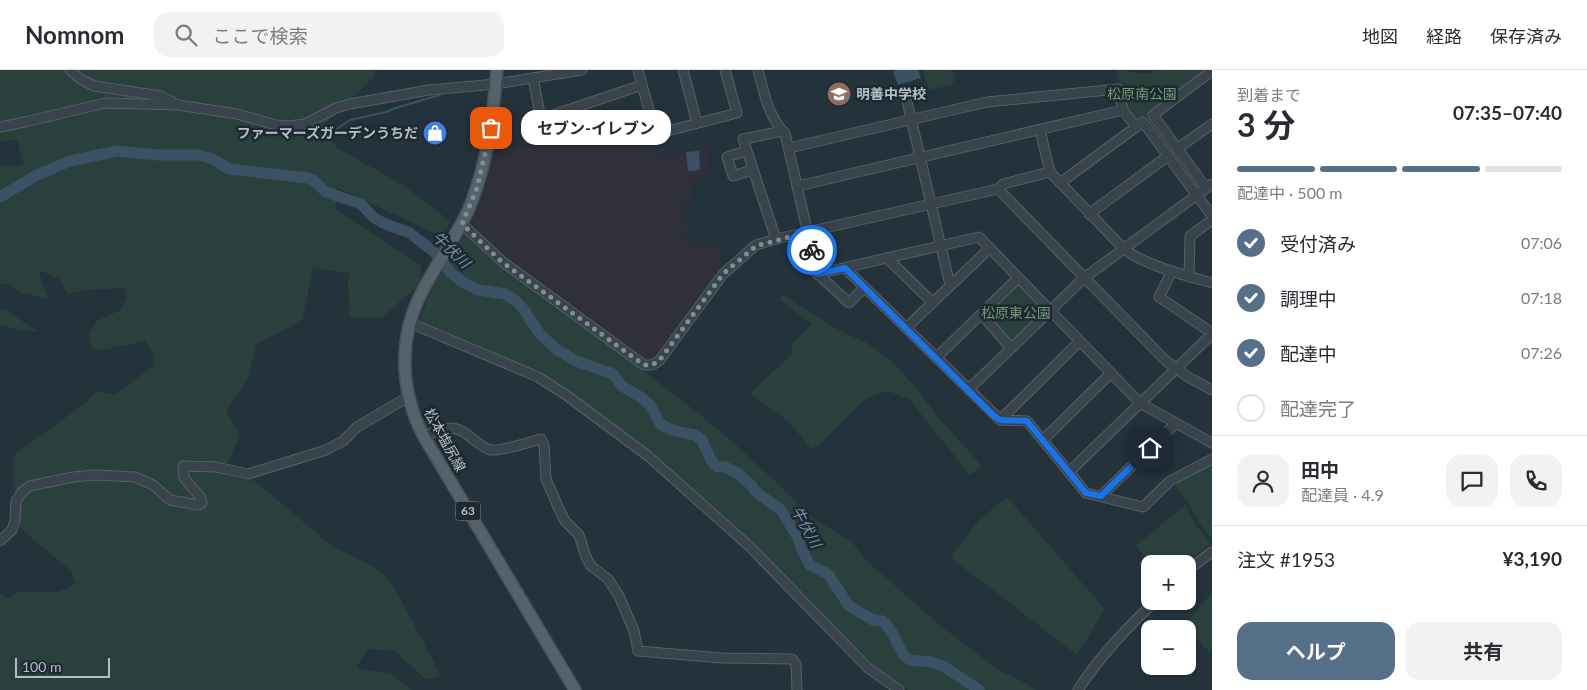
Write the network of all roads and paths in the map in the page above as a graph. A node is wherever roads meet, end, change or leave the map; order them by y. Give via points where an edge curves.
1 (70, 70) edge
2 (497, 70) edge
3 (582, 70) edge
4 (638, 70) edge
5 (682, 70) edge
6 (725, 70) edge
7 (758, 70) edge
8 (1210, 76) edge
9 (533, 78) junction
10 (496, 84) junction
11 (642, 85) junction
12 (906, 97) dead end
13 (178, 105) junction
14 (1123, 110) junction
15 (912, 120) junction
16 (697, 123) junction
17 (1212, 124) edge
18 (780, 125) junction
19 (0, 127) edge
20 (1136, 127) junction
21 (1040, 130) junction
22 (789, 148) junction
23 (1177, 149) junction
24 (746, 150) junction
25 (1168, 156) junction
26 (920, 158) junction
27 (752, 170) junction
28 (1050, 172) junction
29 (1060, 183) junction
30 (798, 186) junction
31 (1209, 186) edge
32 (998, 189) junction
33 (1197, 195) junction
34 (932, 203) junction
35 (1089, 214) junction
36 (1212, 216) edge
37 (1212, 220) edge
38 (460, 228) junction
39 (808, 232) junction
40 (776, 239) junction
41 (941, 246) junction
42 (990, 248) junction
43 (1124, 249) junction
44 (887, 258) junction
45 (845, 268) junction
46 (1172, 271) junction
47 (818, 274) junction
48 (1189, 277) junction
49 (1018, 278) junction
50 (1084, 278) junction
51 (1212, 283) edge
52 (950, 285) junction
53 (864, 288) junction
54 (932, 302) junction
55 (1050, 311) junction
56 (982, 315) junction
57 (411, 320) junction
58 (906, 328) junction
59 (1212, 333) edge
60 (1079, 342) junction
61 (1011, 348) junction
62 (936, 358) junction
63 (1177, 369) junction
64 (1111, 373) junction
65 (968, 389) junction
66 (1212, 390) edge
67 (408, 397) junction
68 (1140, 403) junction
69 (1000, 420) junction
70 (1175, 424) junction
71 (424, 437) junction
72 (1042, 440) junction
73 (1212, 443) edge
74 (1212, 459) edge
75 (1069, 472) junction
76 (1101, 496) junction
77 (0, 540) edge
78 (1212, 552) edge
79 (1196, 564) edge
80 (1146, 610) edge
81 (575, 690) edge
82 (797, 690) edge
83 (899, 690) edge
84 (1078, 690) edge

1 - 13 street via 94,86 161,96
2 - 10 main road, 松本塩尻線 / 63
3 - 9 street
4 - 11 street
5 - 16 street
6 - 16 street via 737,113
7 - 18 street via 767,104
8 - 23 street via 1153,115
9 - 10 street
9 - 11 street via 541,119
10 - 13 street via 429,90 350,104 305,124 288,126
10 - 38 main road, 松本塩尻線 / 63 via 482,171
11 - 16 street via 656,134
12 - 15 street
13 - 19 street via 104,103
14 - 15 street via 1117,87 987,102
14 - 20 street
14 - 21 street
15 - 22 street
15 - 26 street
17 - 23 street
18 - 22 street
18 - 24 street via 743,139
20 - 25 street via 1143,122
20 - 29 street
21 - 26 street
21 - 28 street
22 - 30 street
23 - 31 street
24 - 27 street
24 - 27 street via 727,157 734,176
25 - 33 street
25 - 35 street
26 - 30 street
26 - 34 street
27 - 40 street
28 - 29 street
28 - 32 street via 1002,184
29 - 35 street
30 - 39 street
31 - 33 street
32 - 34 street
32 - 50 street
33 - 36 street
33 - 43 street
34 - 39 street
34 - 41 street
35 - 43 street
37 - 48 street via 1190,236
38 - 40 street via 502,262 649,366 659,361 723,274 756,246
38 - 57 main road, 松本塩尻線 / 63 via 419,297
39 - 40 street
39 - 47 street
41 - 42 street via 979,237
41 - 44 street
41 - 52 street
42 - 49 street
42 - 52 street
43 - 46 street
43 - 50 street
44 - 45 street
44 - 54 street
45 - 47 street
45 - 53 street
46 - 48 street
46 - 59 street via 1159,297
47 - 53 street via 849,304
48 - 51 street
49 - 55 street
49 - 56 street
50 - 55 street
50 - 63 street
52 - 54 street
53 - 58 street
54 - 58 street
55 - 60 street
55 - 61 street
56 - 61 street
56 - 62 street
57 - 67 main road, 松本塩尻線 / 63 via 404,364
57 - 83 street via 538,377 648,456 749,546 868,668
58 - 62 street
59 - 63 street
60 - 64 street
60 - 69 street
61 - 65 street
62 - 65 street
63 - 66 street
63 - 68 street
64 - 68 street
64 - 72 street
65 - 69 street
67 - 71 main road, 松本塩尻線 / 63
67 - 77 street via 357,426 344,441 326,450 248,474 216,467 183,466 184,478 201,498 202,503 198,505 170,500 153,484 136,477 88,475 30,486 16,501 12,530
68 - 70 street
68 - 75 street
69 - 72 street via 1027,421
70 - 73 street
70 - 76 street
71 - 81 main road, 松本塩尻線 / 63
71 - 82 street via 440,428 460,429 491,450 542,439 546,479 559,509 565,521 579,535 591,566 608,579 618,596 634,631 638,651 722,658 792,659 796,664
72 - 75 street
74 - 76 street via 1170,481 1143,507
75 - 76 street via 1086,493
78 - 79 street
80 - 84 street via 1104,654

